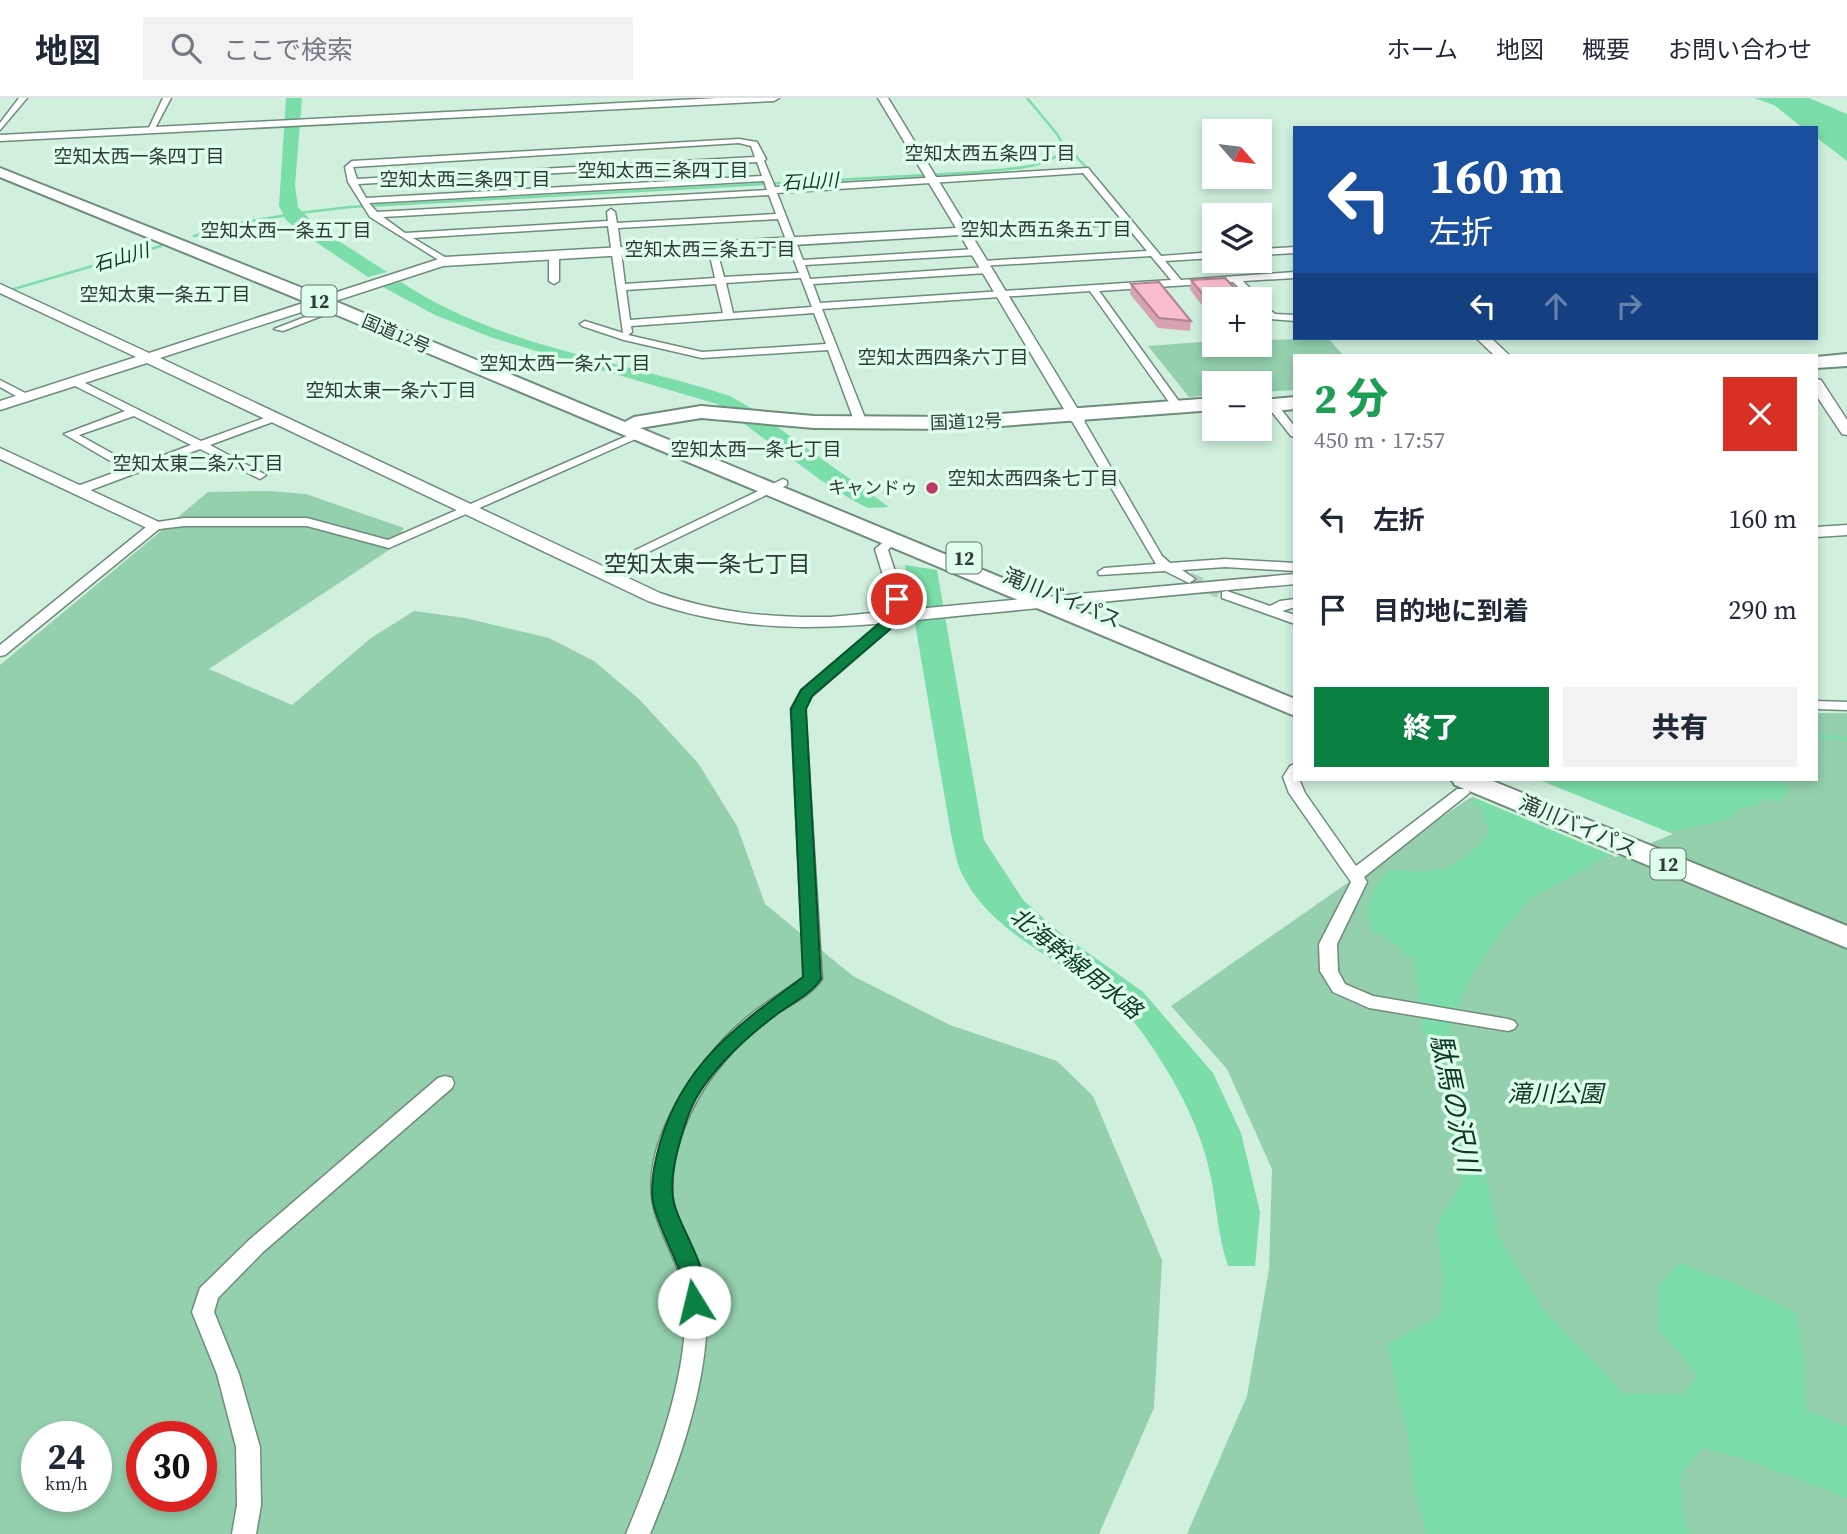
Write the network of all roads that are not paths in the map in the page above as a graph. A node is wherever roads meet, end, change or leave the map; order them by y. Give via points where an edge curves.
1 (23, 98) edge
2 (167, 98) edge
3 (775, 98) edge
4 (883, 98) edge
5 (0, 128) edge
6 (150, 130) junction
7 (0, 138) edge
8 (603, 149) junction
9 (452, 157) junction
10 (762, 159) junction
11 (0, 166) edge
12 (605, 168) junction
13 (0, 172) edge
14 (449, 177) junction
15 (930, 177) junction
16 (352, 182) junction
17 (771, 186) junction
18 (609, 194) junction
19 (447, 196) junction
20 (367, 208) junction
21 (783, 216) junction
22 (1126, 221) junction
23 (613, 225) junction
24 (963, 232) junction
25 (405, 236) junction
26 (792, 242) junction
27 (712, 247) junction
28 (975, 251) junction
29 (1272, 252) edge
30 (1293, 252) edge
31 (616, 253) junction
32 (1202, 255) edge
33 (1156, 256) junction
34 (554, 257) junction
35 (444, 261) junction
36 (800, 262) junction
37 (985, 267) junction
38 (1293, 275) edge
39 (1235, 278) junction
40 (806, 279) junction
41 (554, 281) dead end
42 (720, 281) junction
43 (1177, 281) junction
44 (621, 287) junction
45 (1092, 287) junction
46 (1244, 287) edge
47 (6, 291) edge
48 (1001, 293) junction
49 (328, 302) junction
50 (817, 308) junction
51 (729, 316) junction
52 (1272, 317) edge
53 (1293, 318) edge
54 (625, 323) junction
55 (584, 324) dead end
56 (279, 329) dead end
57 (628, 338) junction
58 (1485, 340) edge
59 (832, 347) junction
60 (1502, 354) edge
61 (147, 358) junction
62 (1847, 358) edge
63 (1818, 361) edge
64 (75, 382) junction
65 (0, 383) edge
66 (1818, 386) edge
67 (27, 398) junction
68 (1293, 398) edge
69 (1272, 402) edge
70 (1293, 403) edge
71 (1272, 404) edge
72 (1202, 405) edge
73 (0, 406) edge
74 (1178, 407) junction
75 (1202, 411) edge
76 (134, 412) junction
77 (1272, 412) edge
78 (274, 418) junction
79 (1077, 418) junction
80 (782, 422) junction
81 (861, 423) junction
82 (640, 429) junction
83 (1847, 431) edge
84 (1293, 432) edge
85 (201, 445) junction
86 (0, 453) edge
87 (134, 470) junction
88 (260, 475) dead end
89 (776, 486) junction
90 (79, 490) junction
91 (467, 509) junction
92 (155, 526) junction
93 (1847, 530) edge
94 (1818, 533) edge
95 (891, 540) junction
96 (1167, 567) junction
97 (1293, 567) edge
98 (598, 571) junction
99 (1104, 572) dead end
100 (1189, 579) tunnel mouth
101 (1293, 579) edge
102 (1227, 595) tunnel mouth
103 (1067, 600) junction
104 (1042, 603) junction
105 (1293, 603) edge
106 (1271, 611) junction
107 (903, 615) junction
108 (1293, 620) edge
109 (0, 652) edge
110 (1293, 692) edge
111 (1818, 705) edge
112 (1847, 706) edge
113 (1293, 707) edge
114 (1293, 773) edge
115 (1480, 785) edge
116 (1356, 875) junction
117 (1847, 920) edge
118 (1847, 939) edge
119 (1508, 1025) dead end
120 (445, 1083) dead end
121 (244, 1534) edge
122 (638, 1534) edge

1 - 5 street
2 - 6 street
3 - 6 street
4 - 15 street
6 - 7 street
8 - 9 street
8 - 10 street via 739,141 754,144
8 - 12 street
9 - 14 street
9 - 16 street via 352,163
10 - 12 street
10 - 17 street
11 - 49 highway, 国道12号 / 12
12 - 14 street
12 - 18 street
13 - 49 highway, 国道12号 / 12
14 - 16 street
14 - 19 street
15 - 17 street
15 - 22 street via 1085,170
15 - 24 street
16 - 20 street
17 - 18 street
17 - 18 street
17 - 21 street
18 - 19 street
18 - 20 street
18 - 23 street
19 - 20 street
20 - 25 street
21 - 23 street
21 - 26 street
22 - 24 street
22 - 33 street
23 - 25 street
23 - 31 street
24 - 26 street
24 - 28 street
25 - 35 street
26 - 27 street
26 - 36 street
27 - 31 street
27 - 42 street
28 - 36 street
28 - 37 street
29 - 30 street
31 - 34 street
31 - 44 street
32 - 33 street
33 - 37 street
33 - 43 street
34 - 35 street
34 - 41 street
35 - 49 street
36 - 40 street
37 - 40 street
37 - 48 street
38 - 39 street
39 - 43 street
39 - 46 street
40 - 42 street
40 - 50 street
42 - 44 street
42 - 51 street
43 - 45 street
44 - 54 street
45 - 48 street
45 - 74 street
47 - 61 street
48 - 50 street
48 - 79 street
49 - 56 street
49 - 61 street
49 - 82 highway, 国道12号 / 12
50 - 51 street
50 - 59 street
51 - 54 street
52 - 53 street
54 - 57 street
55 - 57 street
57 - 59 street via 714,356
58 - 60 street
59 - 81 street
61 - 64 street
61 - 78 street
62 - 63 highway
64 - 67 street
64 - 76 street
65 - 67 street
66 - 83 street
67 - 73 street
68 - 69 highway
70 - 71 highway
72 - 74 highway, 国道12号
74 - 79 highway, 国道12号
75 - 79 highway, 国道12号
76 - 85 street
76 - 87 street via 69,434
77 - 84 street
78 - 85 street
78 - 91 street
79 - 80 highway, 国道12号 via 918,429
79 - 81 highway, 国道12号
79 - 96 street via 1157,558
80 - 81 highway, 国道12号
80 - 82 highway, 国道12号 via 718,416
82 - 89 highway, 滝川バイパス / 12
82 - 91 street
85 - 87 street
85 - 88 street
86 - 90 street
87 - 90 street
89 - 95 highway, 滝川バイパス / 12
89 - 98 street
89 - 103 highway, 滝川バイパス / 12
90 - 92 street
91 - 92 street via 389,544 307,523
91 - 98 street
92 - 109 street
93 - 94 street
95 - 104 highway, 滝川バイパス / 12
95 - 107 street via 881,549
96 - 97 street via 1225,563
96 - 99 street
96 - 100 street
98 - 107 street via 688,610 727,620 790,624
101 - 103 street
102 - 106 street
103 - 104 street
103 - 110 highway, 滝川バイパス / 12
104 - 107 street
104 - 113 highway, 滝川バイパス / 12
105 - 106 street
106 - 108 street
107 - 122 street via 806,694 799,709 813,979 742,1031 696,1084 678,1116 665,1160 663,1201 694,1282 695,1342 683,1399
111 - 112 street
114 - 116 street via 1297,793
115 - 116 street
115 - 117 highway, 滝川バイパス / 12
115 - 118 highway, 滝川バイパス / 12
116 - 119 street via 1357,890 1328,944 1329,971 1339,988 1369,1002
120 - 121 street via 256,1246 208,1294 203,1312 229,1374 248,1447 249,1505

